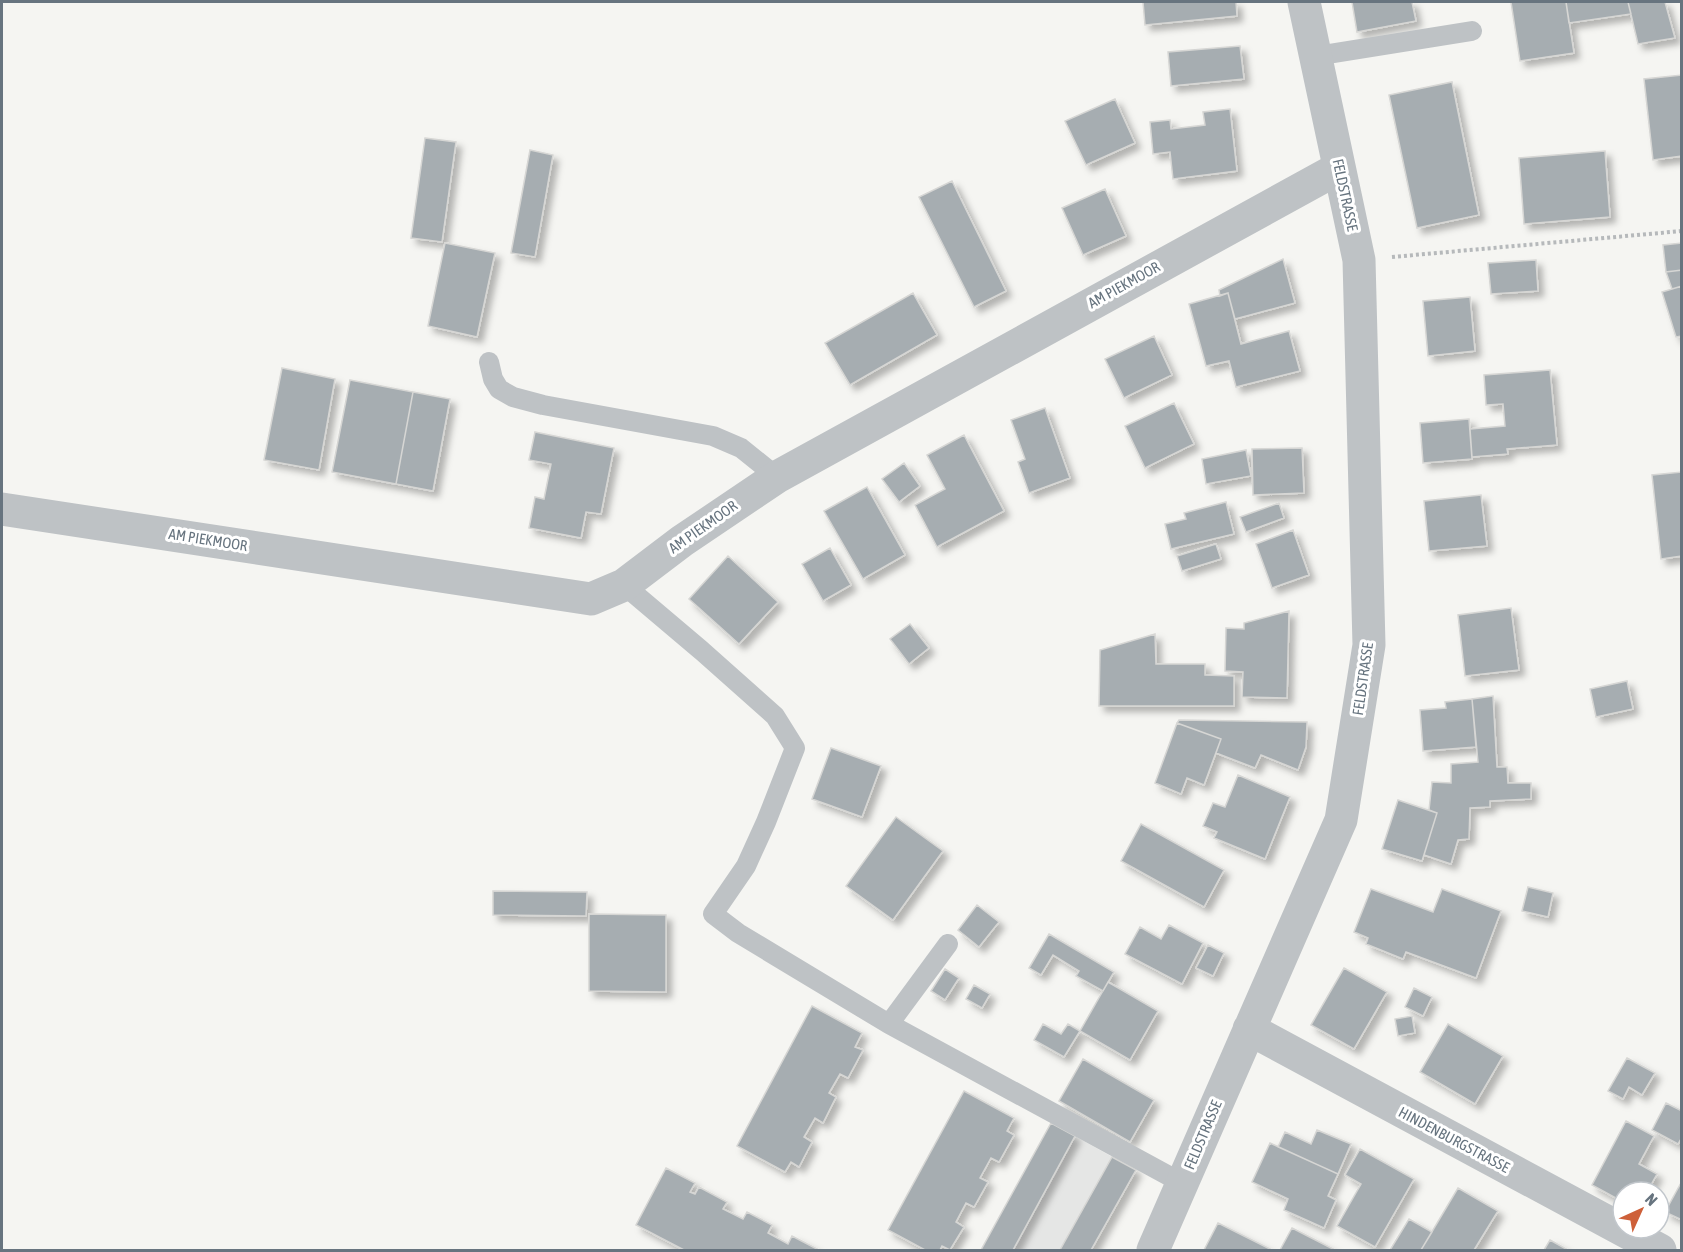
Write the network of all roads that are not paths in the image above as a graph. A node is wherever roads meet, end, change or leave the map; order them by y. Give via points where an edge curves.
1 (1304, 2) edge
2 (1472, 31) dead end
3 (1316, 56) junction
4 (1339, 168) junction
5 (489, 362) dead end
6 (777, 477) junction
7 (2, 509) edge
8 (624, 585) junction
9 (948, 944) dead end
10 (889, 1024) junction
11 (1249, 1029) junction
12 (1182, 1182) junction
13 (1153, 1251) edge
14 (1660, 1251) edge

1 - 3 street, FELDSTRASSE
2 - 3 lane
3 - 4 street, FELDSTRASSE
4 - 6 street, AM PIEKMOOR
4 - 11 street, FELDSTRASSE via 1359,260 1369,645 1341,820
5 - 6 lane via 499,389 513,397 713,436 741,448
6 - 8 street, AM PIEKMOOR
7 - 8 street, AM PIEKMOOR via 591,599
8 - 10 lane via 775,716 795,748 746,866 713,914
9 - 10 lane
10 - 12 lane
11 - 12 street, FELDSTRASSE
11 - 14 street, HINDENBURGSTRASSE
12 - 13 street, FELDSTRASSE

